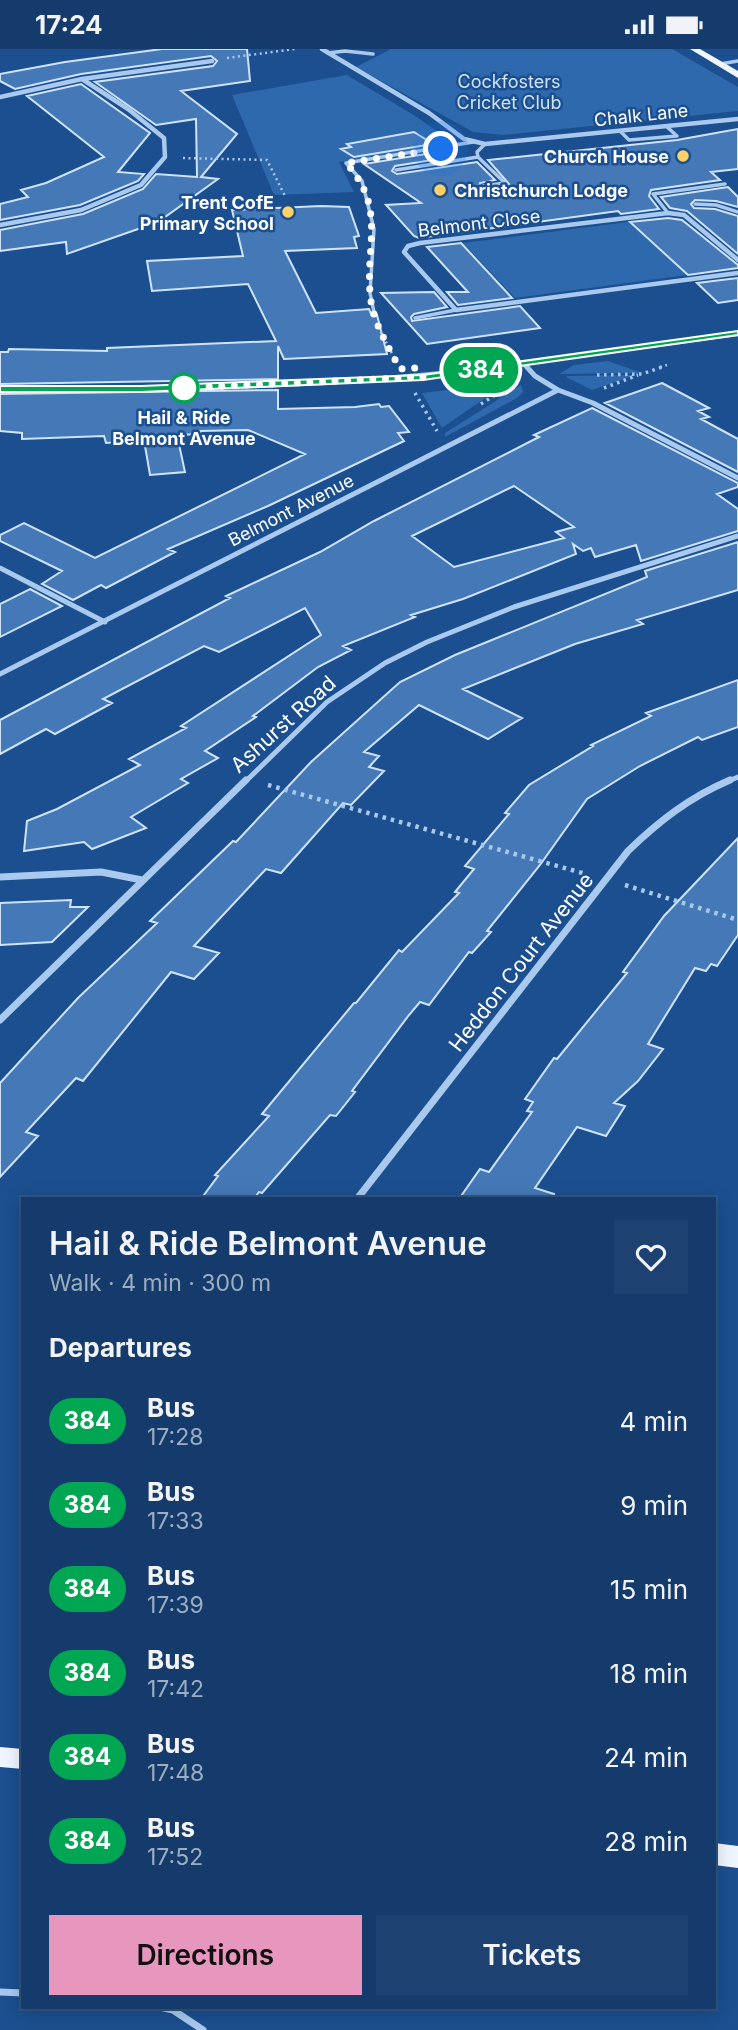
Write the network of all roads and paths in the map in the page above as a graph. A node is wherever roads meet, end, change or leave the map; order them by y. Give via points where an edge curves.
1 (295, 49) edge
2 (322, 49) edge
3 (694, 49) edge
4 (328, 53) junction
5 (373, 54) dead end
6 (212, 61) joint
7 (738, 61) edge
8 (719, 64) junction
9 (738, 75) edge
10 (82, 79) junction
11 (0, 97) edge
12 (738, 119) edge
13 (666, 126) junction
14 (620, 131) junction
15 (473, 142) junction
16 (485, 144) junction
17 (165, 157) junction
18 (478, 157) junction
19 (396, 170) dead end
20 (725, 184) dead end
21 (483, 186) dead end
22 (286, 198) dead end
23 (695, 204) dead end
24 (738, 212) edge
25 (668, 213) junction
26 (0, 225) edge
27 (738, 260) edge
28 (738, 273) edge
29 (456, 310) junction
30 (374, 313) joint
31 (415, 318) dead end
32 (738, 334) edge
33 (525, 365) junction
34 (642, 374) dead end
35 (423, 377) junction
36 (504, 382) dead end
37 (0, 389) edge
38 (426, 390) dead end
39 (558, 390) junction
40 (578, 397) junction
41 (480, 405) dead end
42 (446, 447) junction
43 (738, 478) edge
44 (738, 536) edge
45 (0, 568) edge
46 (105, 622) junction
47 (0, 674) edge
48 (738, 777) edge
49 (247, 779) junction
50 (0, 877) edge
51 (142, 880) junction
52 (607, 880) junction
53 (738, 920) edge
54 (0, 1020) edge
55 (360, 1197) edge
56 (0, 1757) edge
57 (21, 1759) edge
58 (716, 1854) edge
59 (738, 1857) edge
60 (0, 1992) edge
61 (21, 1993) edge
62 (169, 2009) edge
63 (203, 2030) edge

1 - 6 path
2 - 4 street, Chalk Lane
3 - 8 main road
4 - 5 lane
4 - 15 street, Chalk Lane
6 - 10 street
7 - 8 lane
8 - 9 main road
10 - 11 street
10 - 17 street via 164,138
12 - 13 street, Chalk Lane
13 - 14 street, Chalk Lane
13 - 14 lane via 677,136 629,140
14 - 16 street, Chalk Lane
15 - 16 street, Chalk Lane
15 - 30 lane via 346,163 362,181 374,229 370,293
16 - 18 lane
17 - 22 path via 267,160
17 - 26 street via 141,185 81,210
18 - 19 lane
18 - 21 lane via 505,183
20 - 25 lane via 653,194
23 - 24 lane
25 - 27 street via 684,215
25 - 29 street, Belmont Close via 408,246 404,252
28 - 29 street
29 - 31 lane
30 - 35 path via 400,369 416,368
32 - 33 street
33 - 35 street
33 - 39 street
34 - 40 path
35 - 37 street via 141,389
36 - 41 path via 513,381
38 - 42 path via 413,391
39 - 40 street
39 - 42 street, Belmont Avenue
40 - 43 street
42 - 46 street, Belmont Avenue
44 - 49 street, Ashurst Road via 527,603 383,664 327,702
45 - 46 street
46 - 47 street, Belmont Avenue
48 - 52 street, Heddon Court Avenue via 664,817 628,851
49 - 51 street, Ashurst Road
49 - 52 path
50 - 51 street via 102,872
51 - 54 street, Ashurst Road
52 - 53 path
52 - 55 street, Heddon Court Avenue
56 - 57 main road
58 - 59 main road
60 - 61 lane
62 - 63 lane

